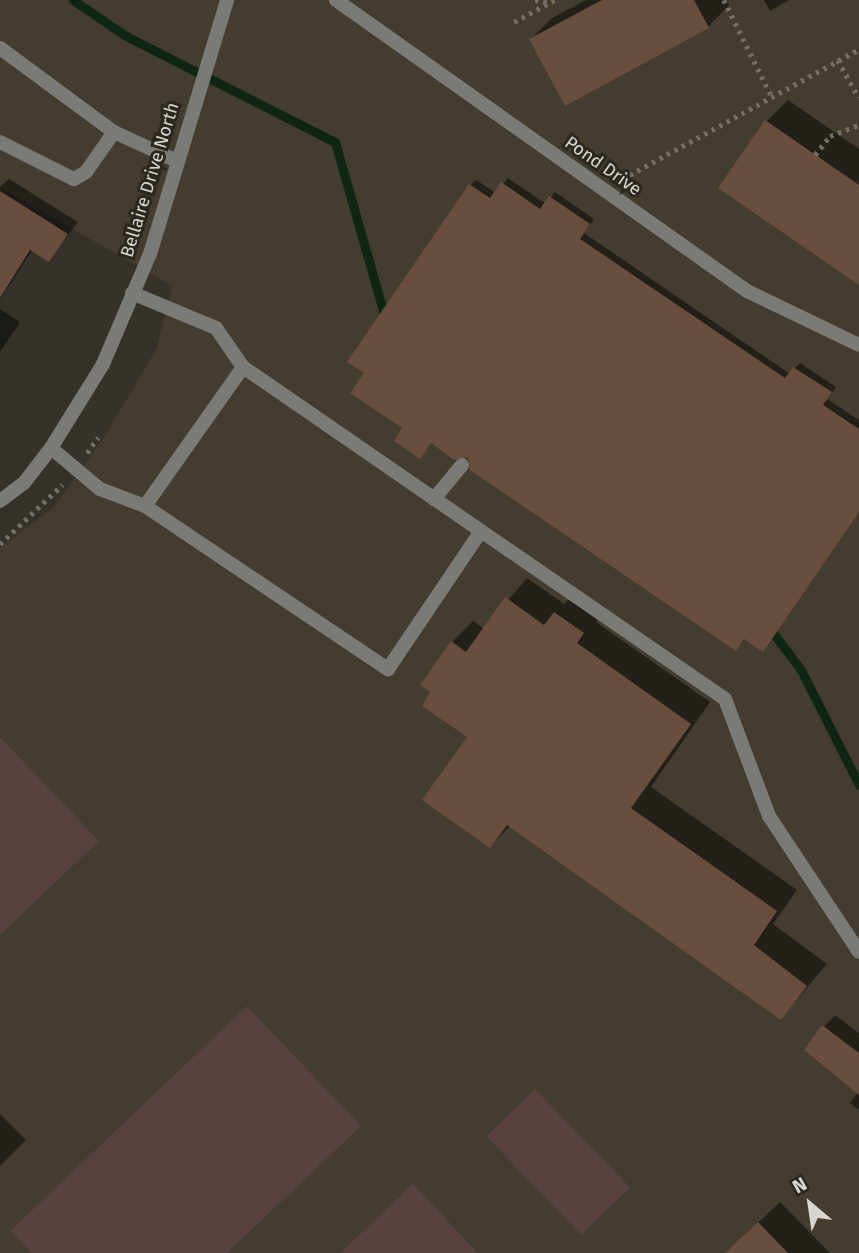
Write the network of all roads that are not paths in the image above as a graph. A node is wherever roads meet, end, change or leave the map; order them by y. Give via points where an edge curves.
1 (227, 0) edge
2 (336, 0) edge
3 (0, 47) edge
4 (114, 132) junction
5 (0, 142) edge
6 (177, 160) junction
7 (132, 293) junction
8 (859, 345) edge
9 (243, 367) junction
10 (51, 447) junction
11 (462, 465) dead end
12 (434, 499) junction
13 (0, 501) edge
14 (145, 506) junction
15 (481, 531) junction
16 (859, 952) edge

1 - 6 street, Bellaire Drive North
2 - 8 street, Pond Drive via 747,291 819,330
3 - 4 street
4 - 5 street via 86,172 74,179
4 - 6 street
6 - 7 street, Bellaire Drive North via 150,254
7 - 9 street via 216,328
7 - 10 street, Bellaire Drive North via 103,364
9 - 12 street
9 - 14 street
10 - 13 street, Bellaire Drive North via 24,483
10 - 14 street via 100,489
11 - 12 street
12 - 15 street
14 - 15 street via 388,669
15 - 16 street via 725,699 769,816

